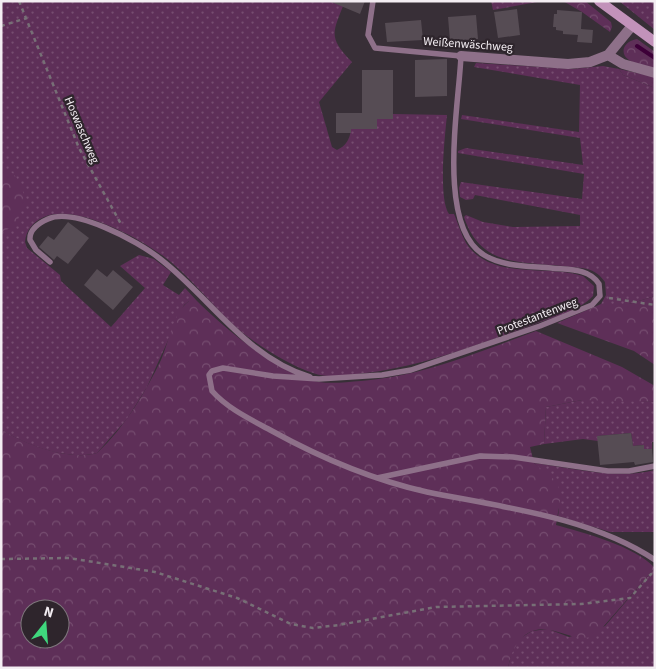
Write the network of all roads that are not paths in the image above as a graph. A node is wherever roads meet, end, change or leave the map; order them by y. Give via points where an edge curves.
1 (373, 1) edge
2 (599, 1) edge
3 (631, 27) junction
4 (655, 42) edge
5 (608, 55) junction
6 (461, 56) junction
7 (655, 73) edge
8 (50, 262) dead end
9 (319, 379) junction
10 (655, 466) edge
11 (377, 478) junction
12 (655, 560) edge

1 - 6 lane, Weißenwäschweg via 368,35 375,48
2 - 3 main road
3 - 4 main road
3 - 5 street
5 - 6 street, Weißenwäschweg via 578,64
5 - 7 street via 623,64
6 - 9 lane, Protestantenweg via 453,160 460,220 468,239 479,252 493,260 590,275 599,284 600,296 583,309 440,362 382,376
8 - 9 lane, Protestantenweg via 30,240 32,231 43,221 61,215 82,218 160,258 231,326 268,356 306,376
9 - 11 lane, Protestantenweg via 223,368 212,371 208,380 217,397 239,412 339,464
10 - 11 lane via 608,471 522,458 480,456
11 - 12 lane, Protestantenweg via 427,492 504,505 548,517 616,540

